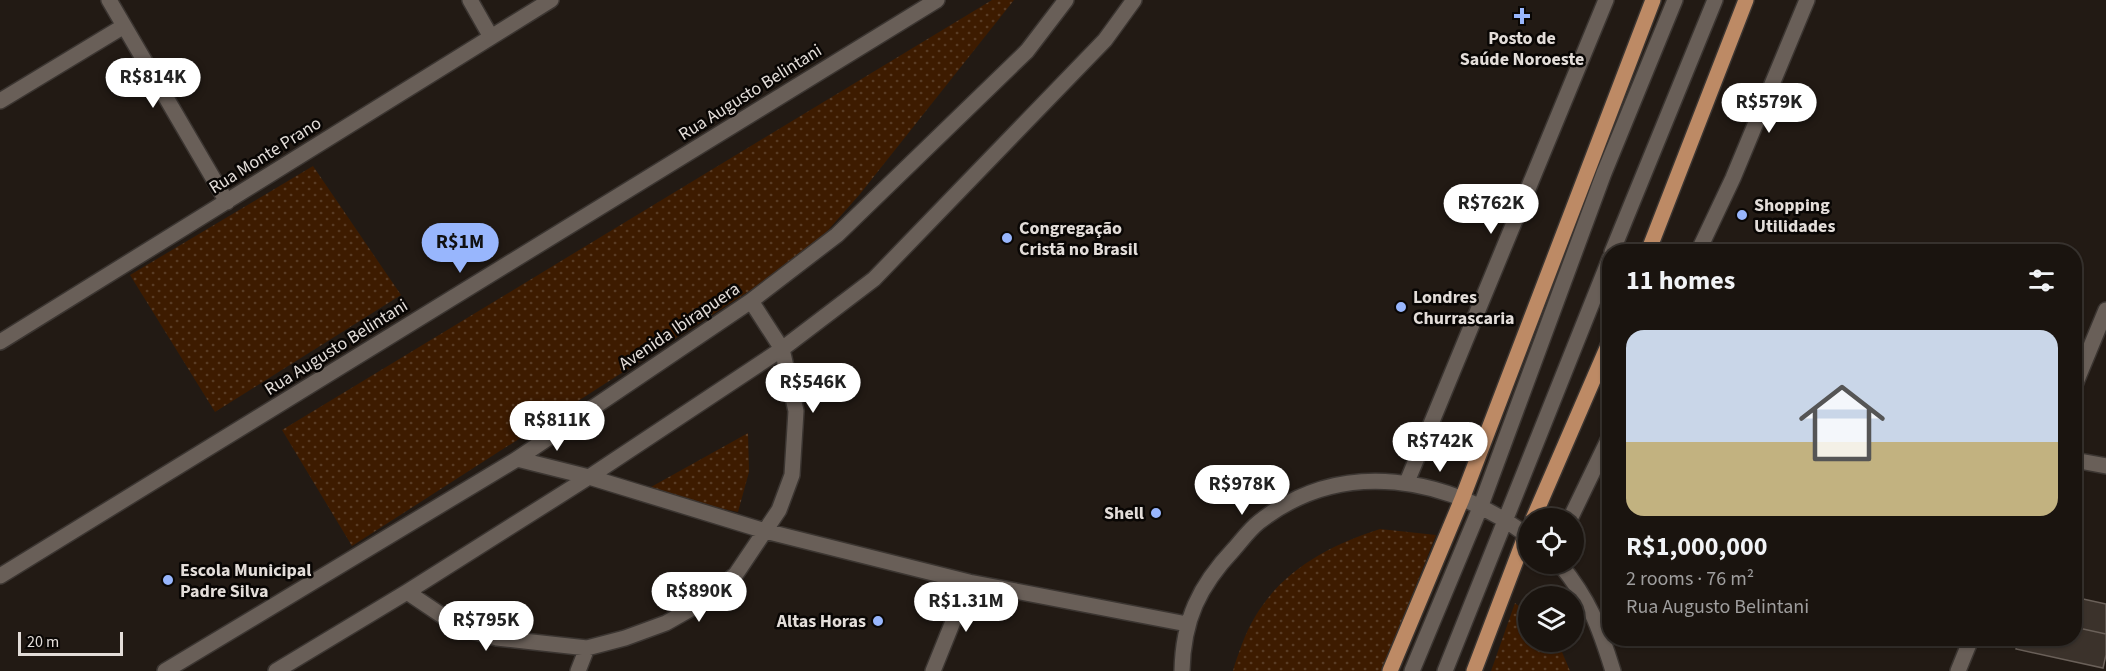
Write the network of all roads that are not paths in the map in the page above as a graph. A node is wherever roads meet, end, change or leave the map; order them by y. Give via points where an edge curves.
1 (109, 0) edge
2 (470, 0) edge
3 (551, 0) edge
4 (937, 0) edge
5 (1066, 0) edge
6 (1134, 0) edge
7 (1606, 0) edge
8 (1653, 0) edge
9 (1675, 0) edge
10 (1715, 0) edge
11 (1746, 0) edge
12 (1807, 0) edge
13 (124, 26) junction
14 (491, 37) junction
15 (0, 101) edge
16 (227, 202) junction
17 (1615, 244) edge
18 (1651, 244) edge
19 (1702, 244) edge
20 (1602, 278) edge
21 (751, 301) junction
22 (2106, 310) edge
23 (0, 342) edge
24 (782, 349) junction
25 (1602, 359) edge
26 (2082, 368) edge
27 (1602, 453) edge
28 (517, 459) junction
29 (2082, 462) edge
30 (2106, 466) edge
31 (589, 477) junction
32 (1407, 482) junction
33 (1462, 499) junction
34 (1480, 507) junction
35 (1538, 508) edge
36 (1575, 508) edge
37 (1505, 520) junction
38 (1518, 527) edge
39 (765, 531) junction
40 (1518, 559) edge
41 (1568, 574) edge
42 (0, 576) edge
43 (969, 582) junction
44 (407, 592) junction
45 (1187, 624) junction
46 (1602, 634) edge
47 (1606, 646) edge
48 (1968, 646) edge
49 (587, 648) junction
50 (165, 671) edge
51 (276, 671) edge
52 (578, 671) edge
53 (933, 671) edge
54 (1182, 671) edge
55 (1390, 671) edge
56 (1413, 671) edge
57 (1445, 671) edge
58 (1474, 671) edge
59 (1614, 671) edge
60 (1958, 671) edge

1 - 13 street
2 - 14 street
3 - 14 street, Rua Monte Prano
4 - 42 street, Rua Augusto Belintani
5 - 21 street, Avenida Ibirapuera via 1027,51 837,235
6 - 24 street via 1105,40 874,279
7 - 32 street
8 - 33 main road
9 - 34 street via 1604,173
10 - 17 street
11 - 18 main road
12 - 19 street
13 - 15 street
13 - 16 street
14 - 16 street, Rua Monte Prano
16 - 23 street, Rua Monte Prano
20 - 37 street
21 - 24 street
21 - 28 street, Avenida Ibirapuera
22 - 26 street
24 - 31 street
24 - 39 street via 796,411 792,475 779,510
25 - 35 main road
27 - 36 street
28 - 31 street
28 - 50 street, Avenida Ibirapuera
29 - 30 street
31 - 39 street
31 - 44 street
32 - 33 street
32 - 45 street via 1379,480 1335,486 1306,495 1258,523 1215,568
33 - 34 street
33 - 55 main road
34 - 37 street
34 - 56 street
37 - 38 street
37 - 57 street
39 - 43 street
39 - 49 street via 736,574 703,602 666,623
40 - 58 main road
41 - 46 street via 1587,600
43 - 45 street
43 - 53 street
44 - 49 street via 459,627 497,638
44 - 51 street
45 - 54 street
47 - 59 street
48 - 60 street
49 - 52 street

